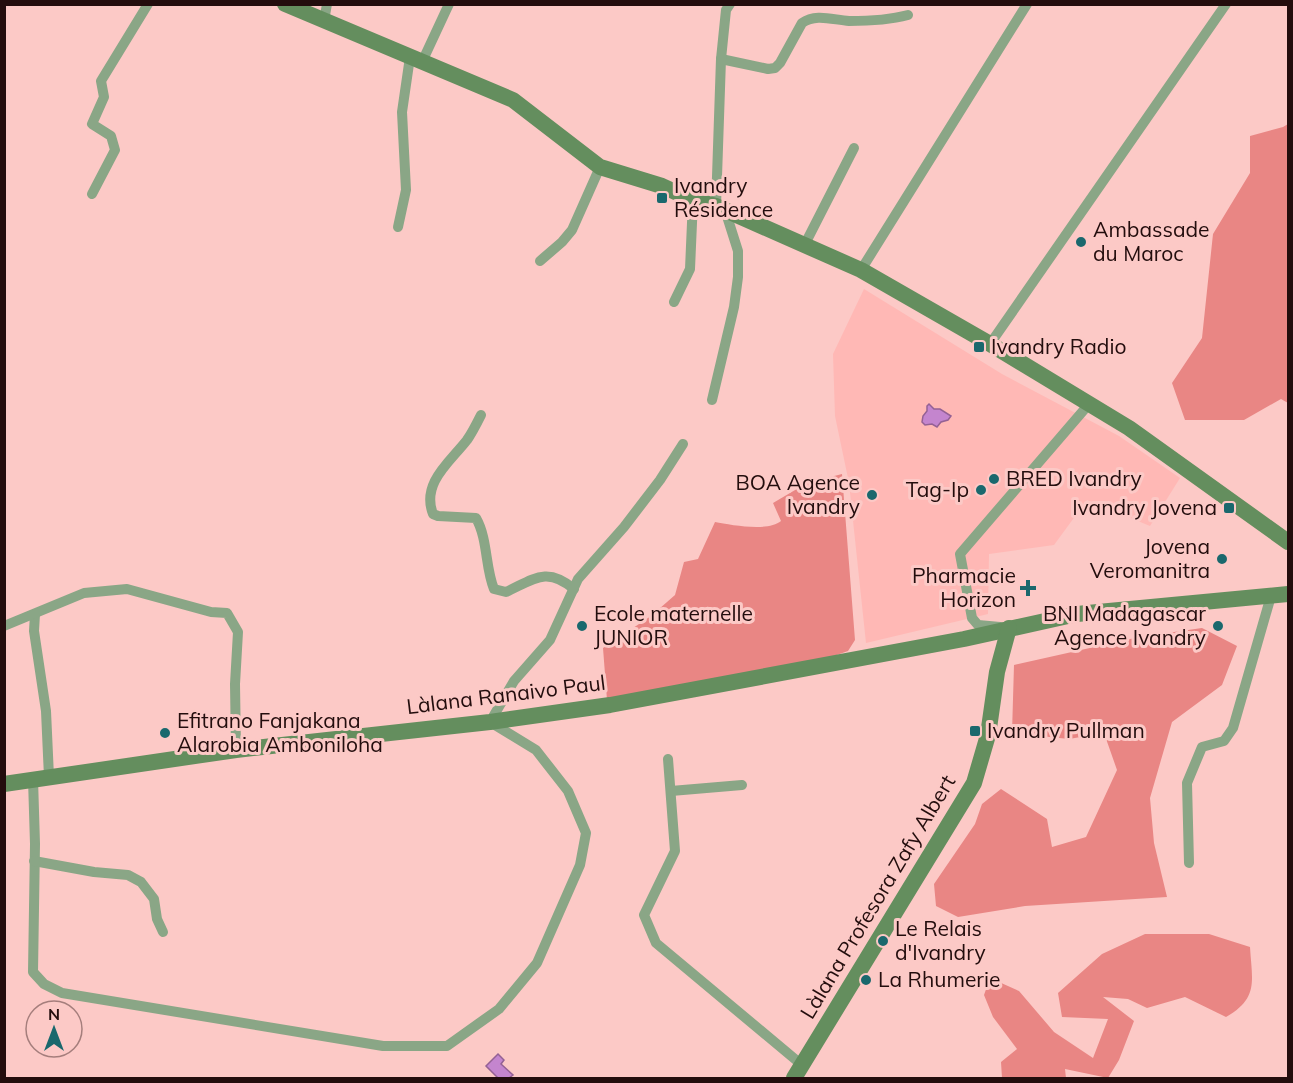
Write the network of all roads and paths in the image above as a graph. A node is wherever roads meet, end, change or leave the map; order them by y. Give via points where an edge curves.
1 (148, 4) edge
2 (285, 4) edge
3 (449, 4) edge
4 (730, 4) edge
5 (1027, 4) edge
6 (1226, 4) edge
7 (326, 13) edge
8 (908, 15) dead end
9 (416, 59) junction
10 (721, 59) junction
11 (854, 148) dead end
12 (600, 167) junction
13 (92, 194) dead end
14 (693, 200) junction
15 (720, 208) junction
16 (398, 227) dead end
17 (805, 244) junction
18 (540, 261) dead end
19 (861, 270) junction
20 (674, 302) dead end
21 (990, 344) junction
22 (712, 399) dead end
23 (1089, 404) junction
24 (481, 415) dead end
25 (684, 444) dead end
26 (1288, 542) edge
27 (574, 589) junction
28 (1288, 594) edge
29 (1271, 596) junction
30 (34, 614) junction
31 (10, 624) edge
32 (1009, 628) junction
33 (34, 630) junction
34 (490, 722) junction
35 (236, 750) junction
36 (668, 759) dead end
37 (41, 778) junction
38 (4, 784) edge
39 (742, 785) dead end
40 (671, 791) junction
41 (34, 861) junction
42 (1189, 863) dead end
43 (163, 932) dead end
44 (798, 1072) edge

1 - 13 street via 101,81 104,96 92,124 111,136 115,150
2 - 7 street
3 - 9 street
4 - 10 street
5 - 19 street
6 - 21 street
7 - 9 street
8 - 10 street via 848,21 807,19 775,68
9 - 12 street via 513,100
9 - 16 street via 402,112 406,190
10 - 15 street
11 - 17 street
12 - 14 street
12 - 18 street via 572,230
14 - 15 street
14 - 20 street via 690,269
15 - 17 street
15 - 22 street via 738,251 738,277
17 - 19 street
19 - 21 street
21 - 23 street
23 - 26 street via 1129,428
23 - 32 street via 960,554 972,618 978,625
24 - 27 street via 432,486 429,494 433,514 476,518 494,589 506,592 551,575
25 - 27 street
27 - 34 street via 550,640 514,681
28 - 29 street, Làlana Ranaivo Paul
29 - 32 street, Làlana Ranaivo Paul via 1077,615
29 - 42 street via 1233,728 1224,741 1202,747 1187,783
30 - 31 street
30 - 33 street
30 - 35 street via 84,593 127,589 227,613 238,632
31 - 33 street
32 - 34 street, Làlana Ranaivo Paul via 610,705
32 - 44 street, Làlana Profesora Zafy Albert via 997,672 988,735 974,783
33 - 37 street via 46,711
34 - 35 street, Làlana Ranaivo Paul
34 - 41 street via 536,750 568,791 586,833 580,865 537,963 499,1009 447,1046 383,1046 62,993 44,984 33,972
35 - 37 street, Làlana Ranaivo Paul
36 - 40 street
37 - 38 street, Làlana Ranaivo Paul
37 - 41 street
39 - 40 street
40 - 44 street via 675,851 644,915 656,943
41 - 43 street via 128,875 141,882 154,899

